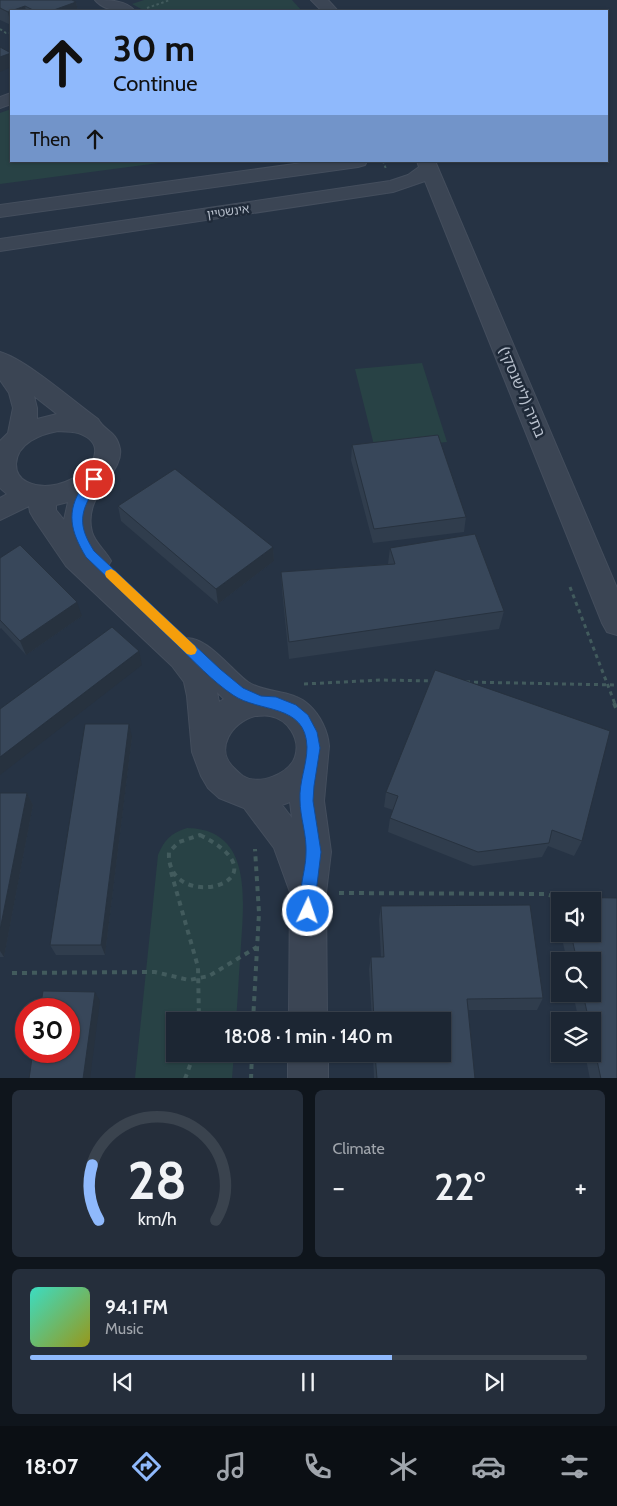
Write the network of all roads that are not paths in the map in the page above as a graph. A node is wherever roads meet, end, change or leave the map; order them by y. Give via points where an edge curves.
1 (102, 0) edge
2 (319, 0) edge
3 (111, 10) edge
4 (125, 10) edge
5 (329, 10) edge
6 (351, 162) edge
7 (420, 163) edge
8 (0, 212) edge
9 (0, 245) edge
10 (0, 360) edge
11 (0, 364) edge
12 (96, 430) junction
13 (19, 436) junction
14 (94, 479) junction
15 (4, 482) edge
16 (36, 495) junction
17 (0, 510) edge
18 (617, 623) edge
19 (260, 702) junction
20 (209, 754) junction
21 (310, 762) junction
22 (254, 795) junction
23 (308, 893) junction
24 (308, 1012) edge
25 (308, 1062) edge
26 (308, 1078) edge

1 - 3 street
1 - 4 street
2 - 5 street
6 - 8 street
7 - 9 street, אינשטיין via 415,180 393,186
7 - 18 street, בתיה (לישנסקי)
10 - 12 street
11 - 13 street via 24,395 25,420
12 - 13 street via 72,422 58,422 44,424
12 - 14 street via 104,438 108,459
13 - 15 street via 8,448 3,462
14 - 16 street via 86,486 65,494
14 - 19 street via 77,512 84,547 215,673 238,692
15 - 16 street
16 - 17 street
16 - 20 street via 43,512 76,558 193,670 202,695
19 - 20 street via 228,712 210,738
19 - 21 street via 276,703 303,719 311,732 313,748
20 - 22 street via 213,769 223,782 237,791
21 - 22 street via 302,776 288,788 272,794
21 - 23 street via 306,801 314,852
22 - 23 street via 287,838
23 - 24 street
25 - 26 street

